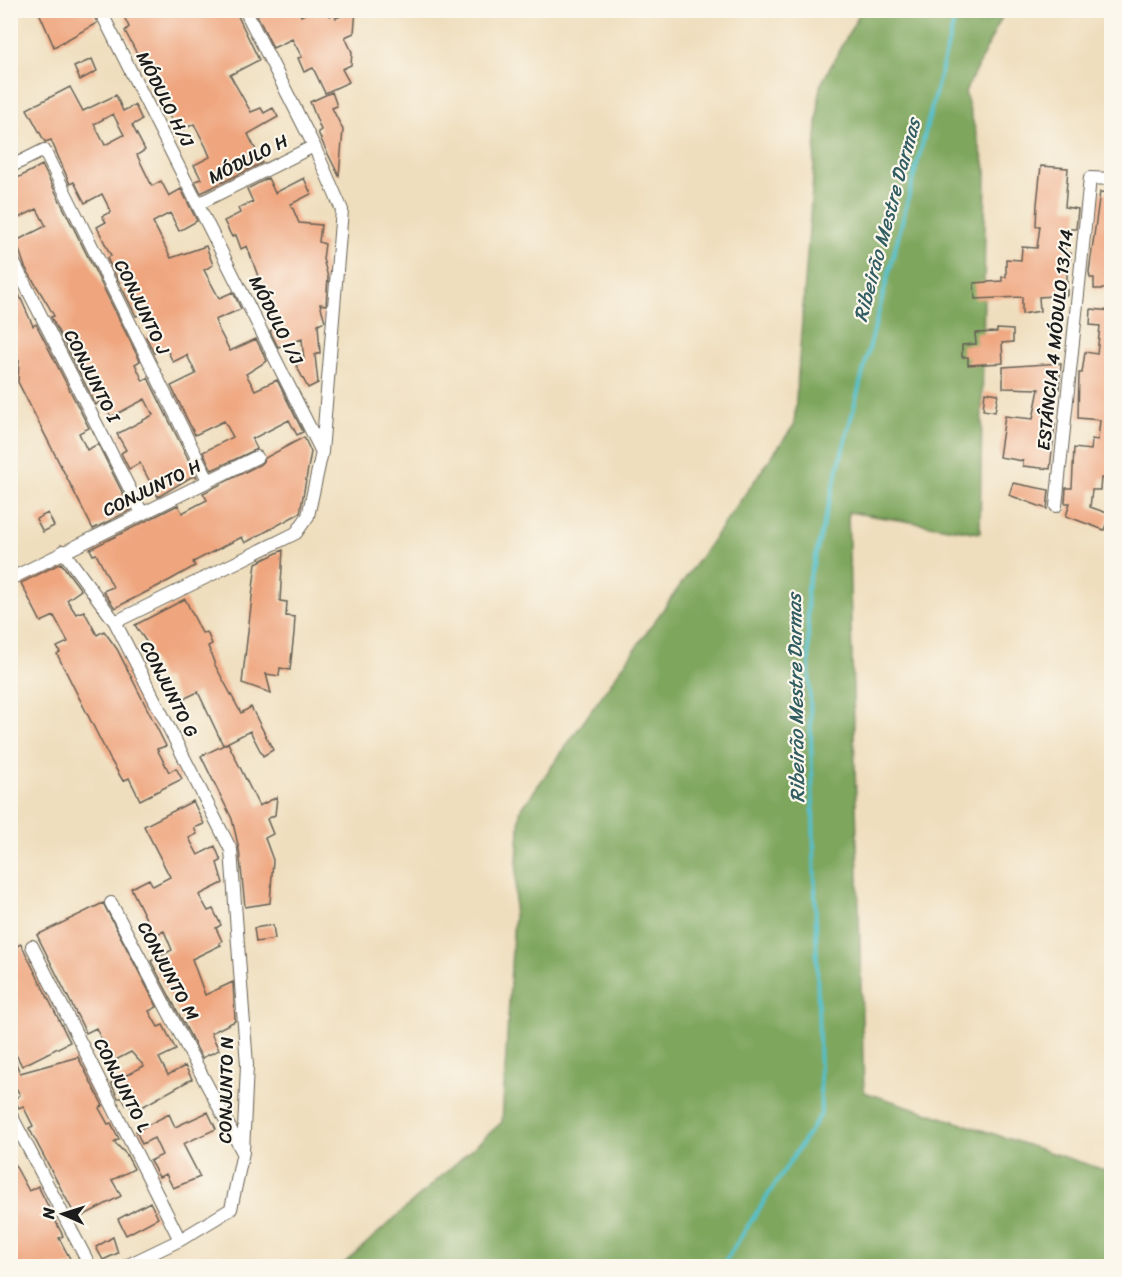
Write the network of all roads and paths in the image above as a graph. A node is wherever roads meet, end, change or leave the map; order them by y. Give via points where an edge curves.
1 (100, 10) edge
2 (245, 10) edge
3 (314, 146) junction
4 (10, 167) edge
5 (1112, 179) edge
6 (198, 204) junction
7 (10, 255) edge
8 (322, 452) junction
9 (256, 457) dead end
10 (208, 480) junction
11 (1056, 507) dead end
12 (142, 513) junction
13 (63, 551) junction
14 (10, 579) edge
15 (115, 622) junction
16 (231, 850) joint
17 (111, 903) dead end
18 (32, 946) dead end
19 (10, 1113) edge
20 (243, 1152) junction
21 (180, 1240) junction
22 (90, 1266) edge
23 (126, 1266) edge

1 - 6 street, MÓDULO H/J
2 - 3 street
3 - 6 street, MÓDULO H
3 - 8 street via 342,210
4 - 10 street, CONJUNTO J via 44,150
5 - 11 street, ESTÂNCIA 4 MÓDULO 13/14 via 1090,178
6 - 8 street, MÓDULO I/J
7 - 12 street, CONJUNTO I
8 - 15 street via 308,516 296,532
9 - 10 street, CONJUNTO H
10 - 12 street, CONJUNTO H
12 - 13 street, CONJUNTO H
13 - 14 street, CONJUNTO H
13 - 15 street, CONJUNTO G
15 - 16 street, CONJUNTO G
16 - 20 street, CONJUNTO N via 247,1065
17 - 20 street, CONJUNTO M
18 - 21 street, CONJUNTO L
19 - 22 street
20 - 21 street, CONJUNTO N via 231,1209
21 - 23 street, CONJUNTO N

